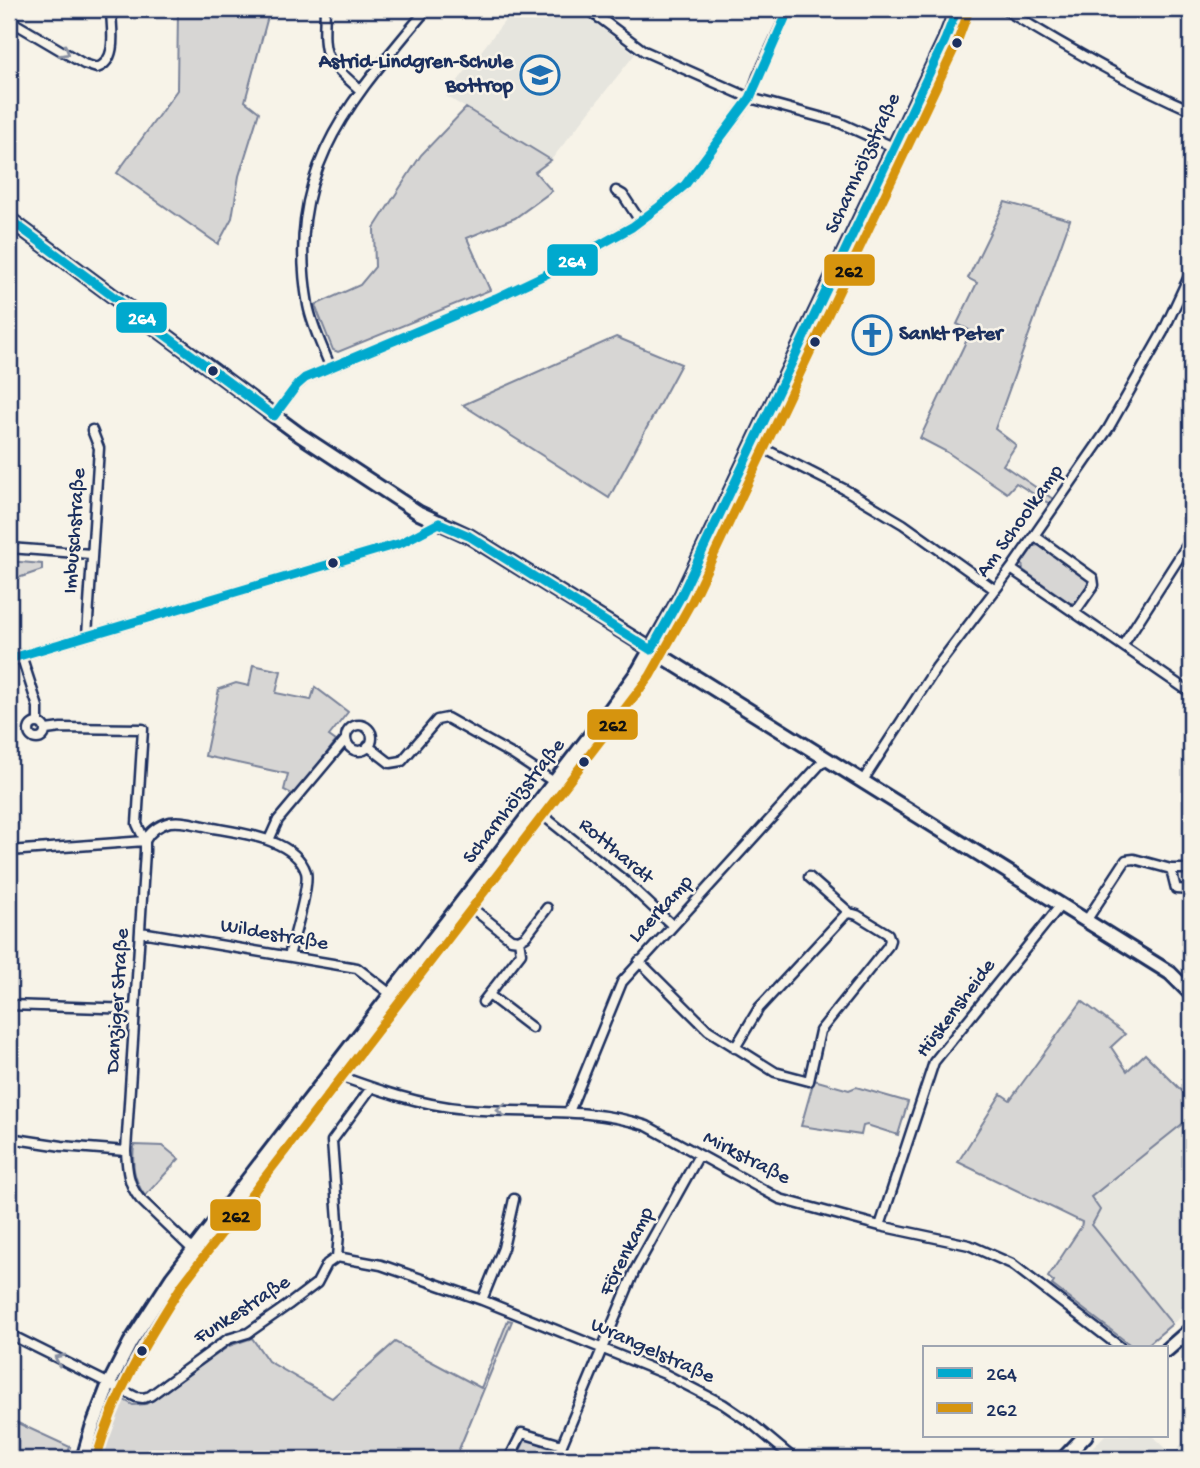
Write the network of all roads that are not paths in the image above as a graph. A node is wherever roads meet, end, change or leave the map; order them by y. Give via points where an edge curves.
1 (111, 9) edge
2 (325, 9) edge
3 (427, 9) edge
4 (588, 9) edge
5 (605, 9) edge
6 (789, 9) edge
7 (957, 9) edge
8 (1003, 9) edge
9 (9, 15) edge
10 (599, 18) junction
11 (360, 90) junction
12 (750, 98) junction
13 (1191, 110) edge
14 (893, 147) junction
15 (617, 191) dead end
16 (9, 219) edge
17 (640, 221) junction
18 (1191, 272) edge
19 (330, 366) junction
20 (274, 416) junction
21 (92, 430) dead end
22 (752, 443) junction
23 (439, 523) junction
24 (1035, 536) junction
25 (1191, 539) edge
26 (9, 548) edge
27 (91, 554) junction
28 (1011, 569) junction
29 (994, 589) junction
30 (1075, 612) junction
31 (86, 636) junction
32 (1123, 645) junction
33 (651, 650) junction
34 (21, 655) junction
35 (9, 659) edge
36 (1191, 692) edge
37 (38, 722) junction
38 (46, 730) junction
39 (346, 739) junction
40 (368, 746) junction
41 (825, 759) junction
42 (554, 782) junction
43 (862, 782) junction
44 (534, 808) junction
45 (269, 840) junction
46 (145, 841) junction
47 (9, 851) edge
48 (1171, 869) junction
49 (1191, 869) edge
50 (809, 877) dead end
51 (1191, 890) edge
52 (463, 901) junction
53 (1060, 906) junction
54 (547, 908) dead end
55 (850, 913) junction
56 (1086, 921) junction
57 (672, 925) junction
58 (141, 932) junction
59 (519, 940) junction
60 (289, 956) junction
61 (639, 961) junction
62 (1191, 994) edge
63 (392, 995) junction
64 (9, 1005) edge
65 (135, 1009) junction
66 (532, 1028) dead end
67 (735, 1048) junction
68 (331, 1073) junction
69 (371, 1088) junction
70 (569, 1112) junction
71 (9, 1138) edge
72 (126, 1150) junction
73 (699, 1155) junction
74 (514, 1199) dead end
75 (880, 1226) junction
76 (193, 1250) junction
77 (337, 1257) junction
78 (482, 1300) junction
79 (1191, 1329) edge
80 (9, 1334) edge
81 (1119, 1346) edge
82 (601, 1347) junction
83 (1168, 1349) edge
84 (109, 1384) junction
85 (1085, 1436) edge
86 (562, 1445) junction
87 (83, 1459) edge
88 (509, 1459) edge
89 (556, 1459) edge
90 (794, 1459) edge
91 (1063, 1459) edge

9 -> 1 street via 16,24 97,68 107,63 111,54
2 - 11 street via 326,54
3 - 11 street
4 - 10 street
5 - 10 street
6 - 12 street
7 - 14 main road, Scharnhölzstraße
8 - 13 street via 1096,63
10 - 12 street via 644,51
11 - 19 street via 331,136 313,178 304,219 309,307
12 - 14 street via 838,122
12 - 17 street via 684,186
14 - 22 main road, Scharnhölzstraße
15 - 17 street
16 - 20 main road
17 - 19 street via 496,298
18 - 24 street, Am Schoolkamp via 1108,429
19 - 20 street via 297,385
20 - 23 main road
21 - 27 street, Imbuschstraße via 99,448
22 - 29 street via 903,524
22 - 33 main road, Scharnhölzstraße
23 - 31 street via 401,543
23 - 33 main road via 470,536
24 - 28 street, Am Schoolkamp
24 - 30 street via 1093,578 1094,585
25 - 32 street
26 - 27 street
27 - 31 street, Imbuschstraße
28 - 29 street, Am Schoolkamp
28 - 30 street
29 - 43 street, Am Schoolkamp
30 - 32 street
31 - 34 street
32 - 36 street
33 - 41 main road
33 - 42 main road, Scharnhölzstraße
34 - 35 street
34 - 37 street via 38,707
37 - 38 street
37 - 38 street via 30,727 32,737 41,738
38 - 46 street, Danziger Straße via 143,730 137,824
39 - 40 street via 355,750
39 - 40 street via 353,726 363,726 370,732
39 - 45 street via 278,820
40 - 42 street via 390,763 402,761 437,720 447,718
41 - 43 main road
41 - 57 street, Laerkamp
42 - 44 main road, Scharnhölzstraße
43 - 53 main road
44 - 52 main road, Scharnhölzstraße
44 - 57 street, Rotthardt
45 - 46 street via 175,822 156,828
45 - 60 street via 297,858 308,879
46 - 47 street
46 - 58 street, Danziger Straße
48 - 49 street
48 - 51 street via 1176,889
48 - 56 street via 1126,860
50 - 55 street
52 - 59 street via 511,939
52 - 63 main road, Scharnhölzstraße
53 - 56 main road
53 - 75 street, Hüskensheide via 934,1062
54 - 59 street
55 - 67 street via 759,1008
55 - 67 street via 886,931 890,940 820,1031 809,1081 775,1072
56 - 62 main road via 1170,973
57 - 61 street, Laerkamp
58 - 60 street, Wildestraße
58 - 65 street, Danziger Straße
59 - 66 street via 521,953 486,998
60 - 63 street, Wildestraße via 357,968
61 - 67 street via 708,1030
61 - 70 street, Laerkamp via 622,982
63 - 68 main road, Scharnhölzstraße
64 - 65 street
65 - 72 street, Danziger Straße
68 - 69 street, Mirkstraße
68 - 76 main road, Scharnhölzstraße
70 -> 69 street, Mirkstraße via 433,1105
69 - 77 street via 332,1141
70 - 73 street, Mirkstraße via 638,1122
71 - 72 street
72 - 76 street, Danziger Straße via 134,1192
73 - 75 street, Mirkstraße via 780,1199
73 - 82 street, Förenkamp via 635,1270
74 - 78 street via 503,1248
75 - 81 street, Mirkstraße via 969,1245 1012,1264
76 - 84 main road, Scharnhölzstraße via 151,1308
77 - 78 street, Wrangelstraße via 380,1265
77 - 84 street, Funkestraße via 327,1264 317,1283 288,1305 248,1334 228,1339 150,1396 136,1397
78 - 82 street, Wrangelstraße
79 - 83 main road
84 -> 80 street, Funkestraße
82 - 86 street, Förenkamp
82 - 90 street, Wrangelstraße via 694,1387 751,1423
84 - 87 main road, Scharnhölzstraße
85 - 91 main road
86 - 88 street via 522,1433
86 - 89 street, Förenkamp

